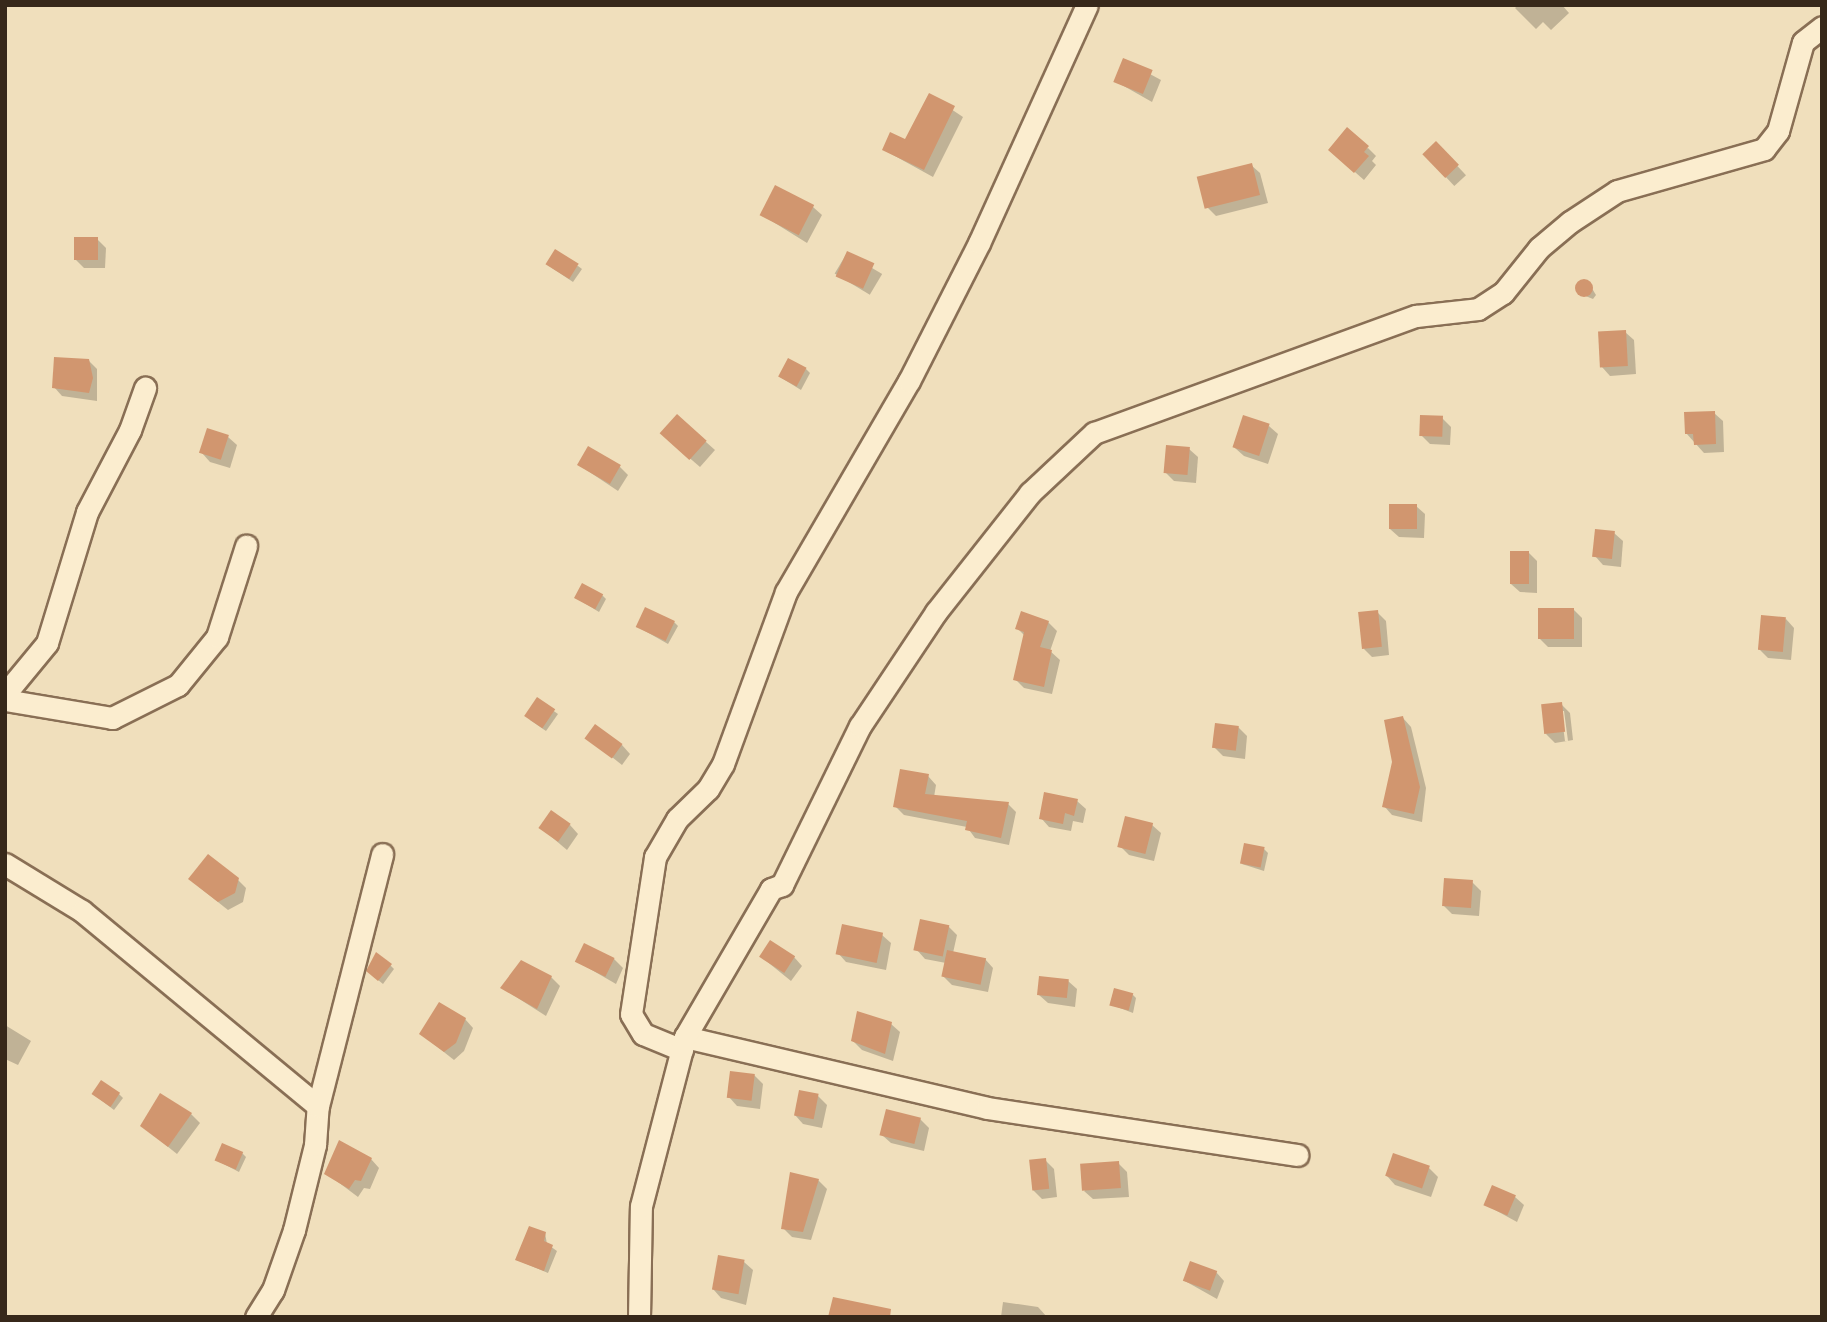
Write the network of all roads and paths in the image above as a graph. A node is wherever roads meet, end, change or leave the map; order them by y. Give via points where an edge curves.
1 (1087, 5) edge
2 (1822, 27) edge
3 (145, 388) dead end
4 (246, 546) dead end
5 (5, 694) edge
6 (5, 700) edge
7 (382, 853) dead end
8 (5, 864) edge
9 (684, 1044) junction
10 (318, 1106) junction
11 (1297, 1155) dead end
12 (256, 1317) edge
13 (639, 1317) edge

1 - 9 street via 979,243 909,381 786,593 723,764 708,789 677,819 655,857 631,1014 643,1034
2 - 9 street via 1802,42 1779,131 1764,149 1617,191 1539,248 1503,293 1478,309 1416,316 1094,433 1070,452 1030,492 936,612 860,726 782,885 771,889
3 - 5 street via 130,430 87,512 47,643
4 - 6 street via 217,637 178,685 112,718
7 - 10 street
8 - 10 street via 82,911
9 - 11 street via 988,1108
9 - 13 street via 641,1206
10 - 12 street via 315,1145 294,1230 272,1290

